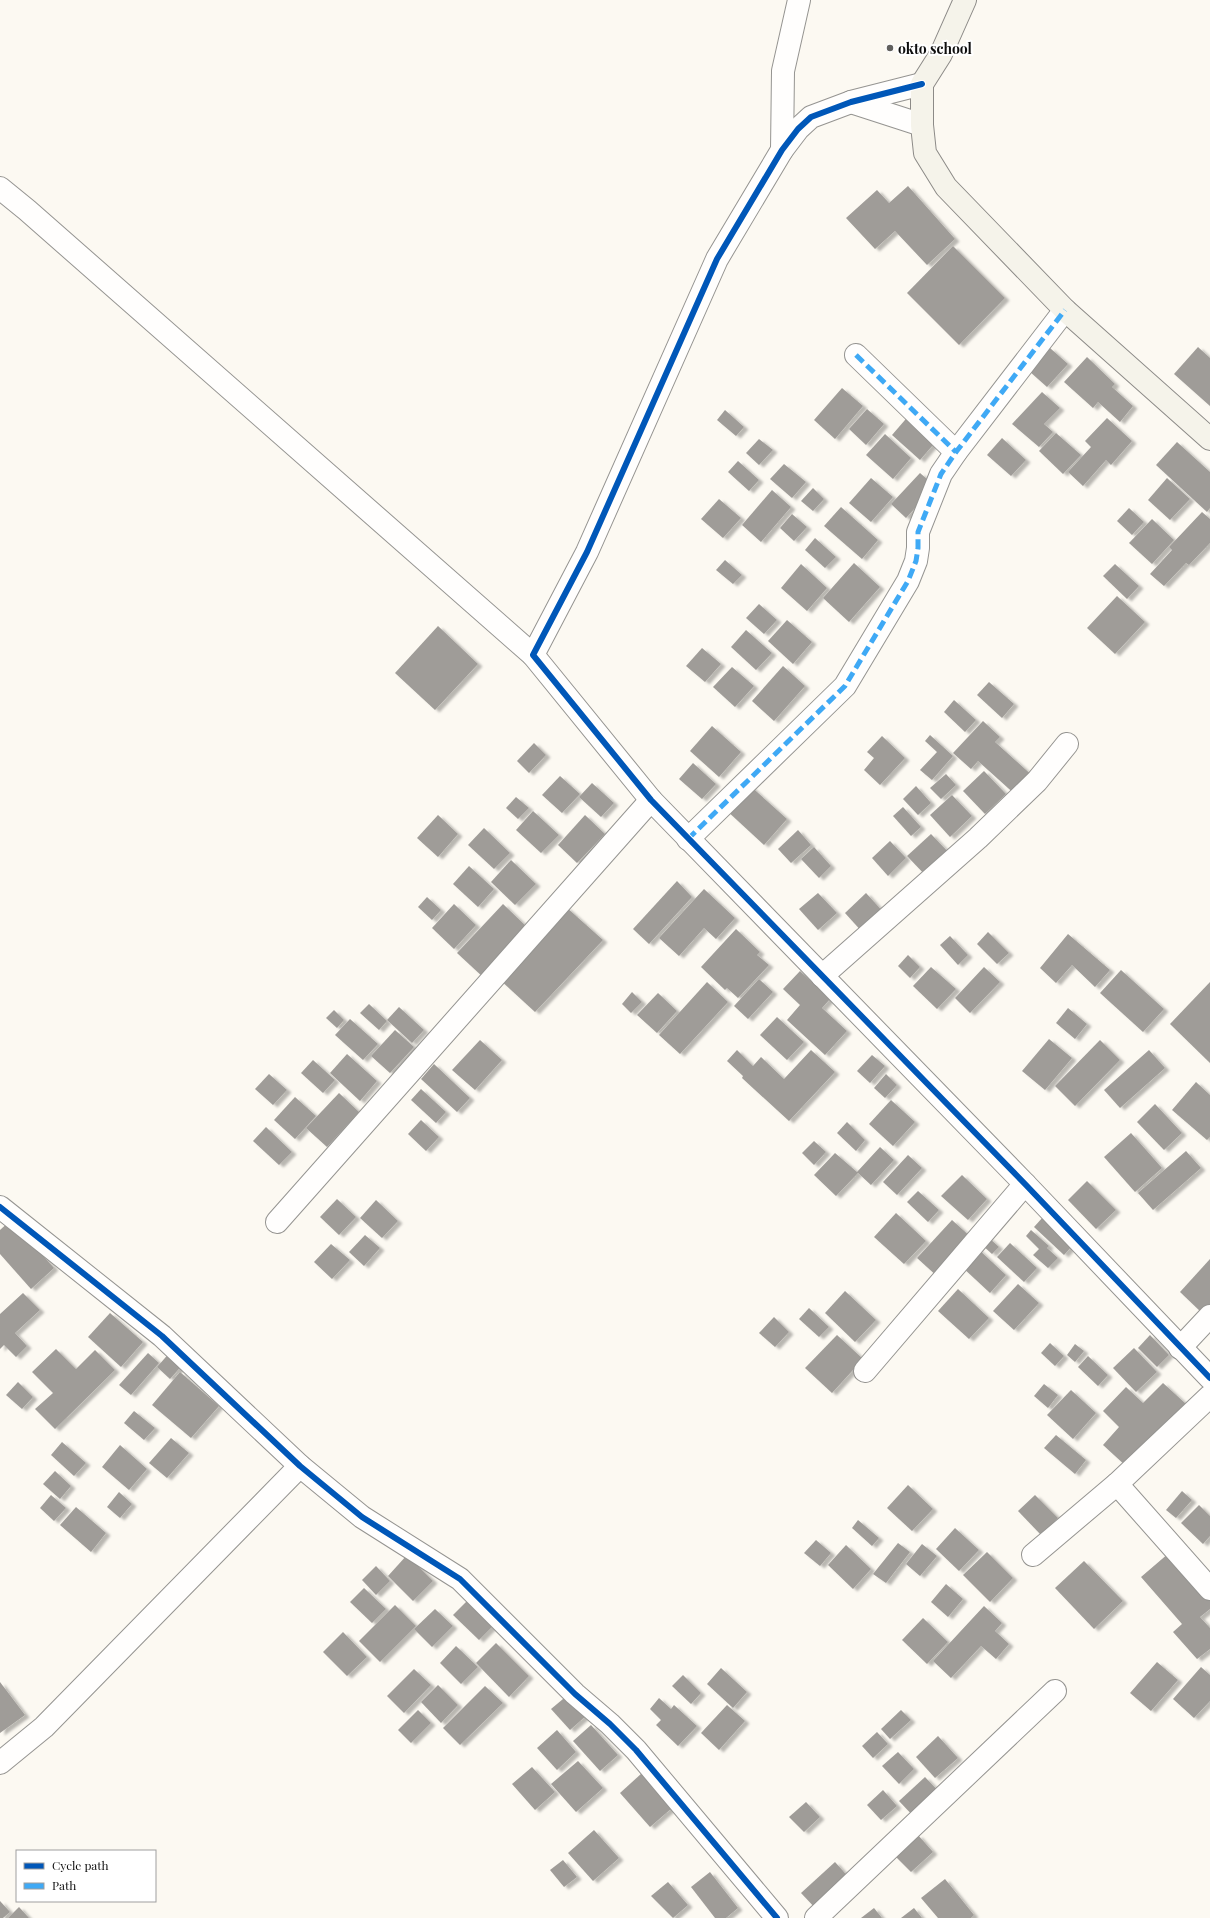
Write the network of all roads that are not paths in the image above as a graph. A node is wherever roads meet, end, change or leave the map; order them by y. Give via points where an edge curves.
1 (799, 0) edge
2 (965, 0) edge
3 (922, 84) junction
4 (851, 102) junction
5 (922, 125) junction
6 (782, 150) junction
7 (0, 188) edge
8 (1065, 310) junction
9 (856, 355) dead end
10 (1210, 438) edge
11 (956, 452) junction
12 (533, 656) junction
13 (1067, 744) dead end
14 (651, 800) junction
15 (688, 839) junction
16 (822, 976) junction
17 (1025, 1184) junction
18 (0, 1207) edge
19 (277, 1222) dead end
20 (1210, 1316) edge
21 (1180, 1348) junction
22 (865, 1371) dead end
23 (1210, 1378) edge
24 (1210, 1396) edge
25 (300, 1466) junction
26 (1117, 1484) junction
27 (1033, 1555) dead end
28 (1210, 1589) edge
29 (1054, 1691) dead end
30 (0, 1762) edge
31 (777, 1918) edge
32 (816, 1918) edge

1 - 6 street via 783,71
2 - 3 main road via 941,54
3 - 4 street
3 - 5 main road
4 - 5 street
4 - 6 street via 811,117
5 - 8 main road via 925,153 946,187
6 - 12 street via 717,259 597,530
7 - 12 street
8 - 10 main road
8 - 11 street
9 - 11 street
11 - 15 street via 941,474 918,532 916,561 908,581 845,686
12 - 14 street
13 - 16 street via 1037,782 978,838
14 - 15 street
14 - 19 street
15 - 16 street
16 - 17 street
17 - 21 street
17 - 22 street
18 - 25 street via 162,1336
20 - 21 street
21 - 23 street
24 - 26 street
25 - 30 street via 44,1727
25 - 31 street via 362,1517 466,1584 575,1694 636,1750
26 - 27 street
26 - 28 street
29 - 32 street

